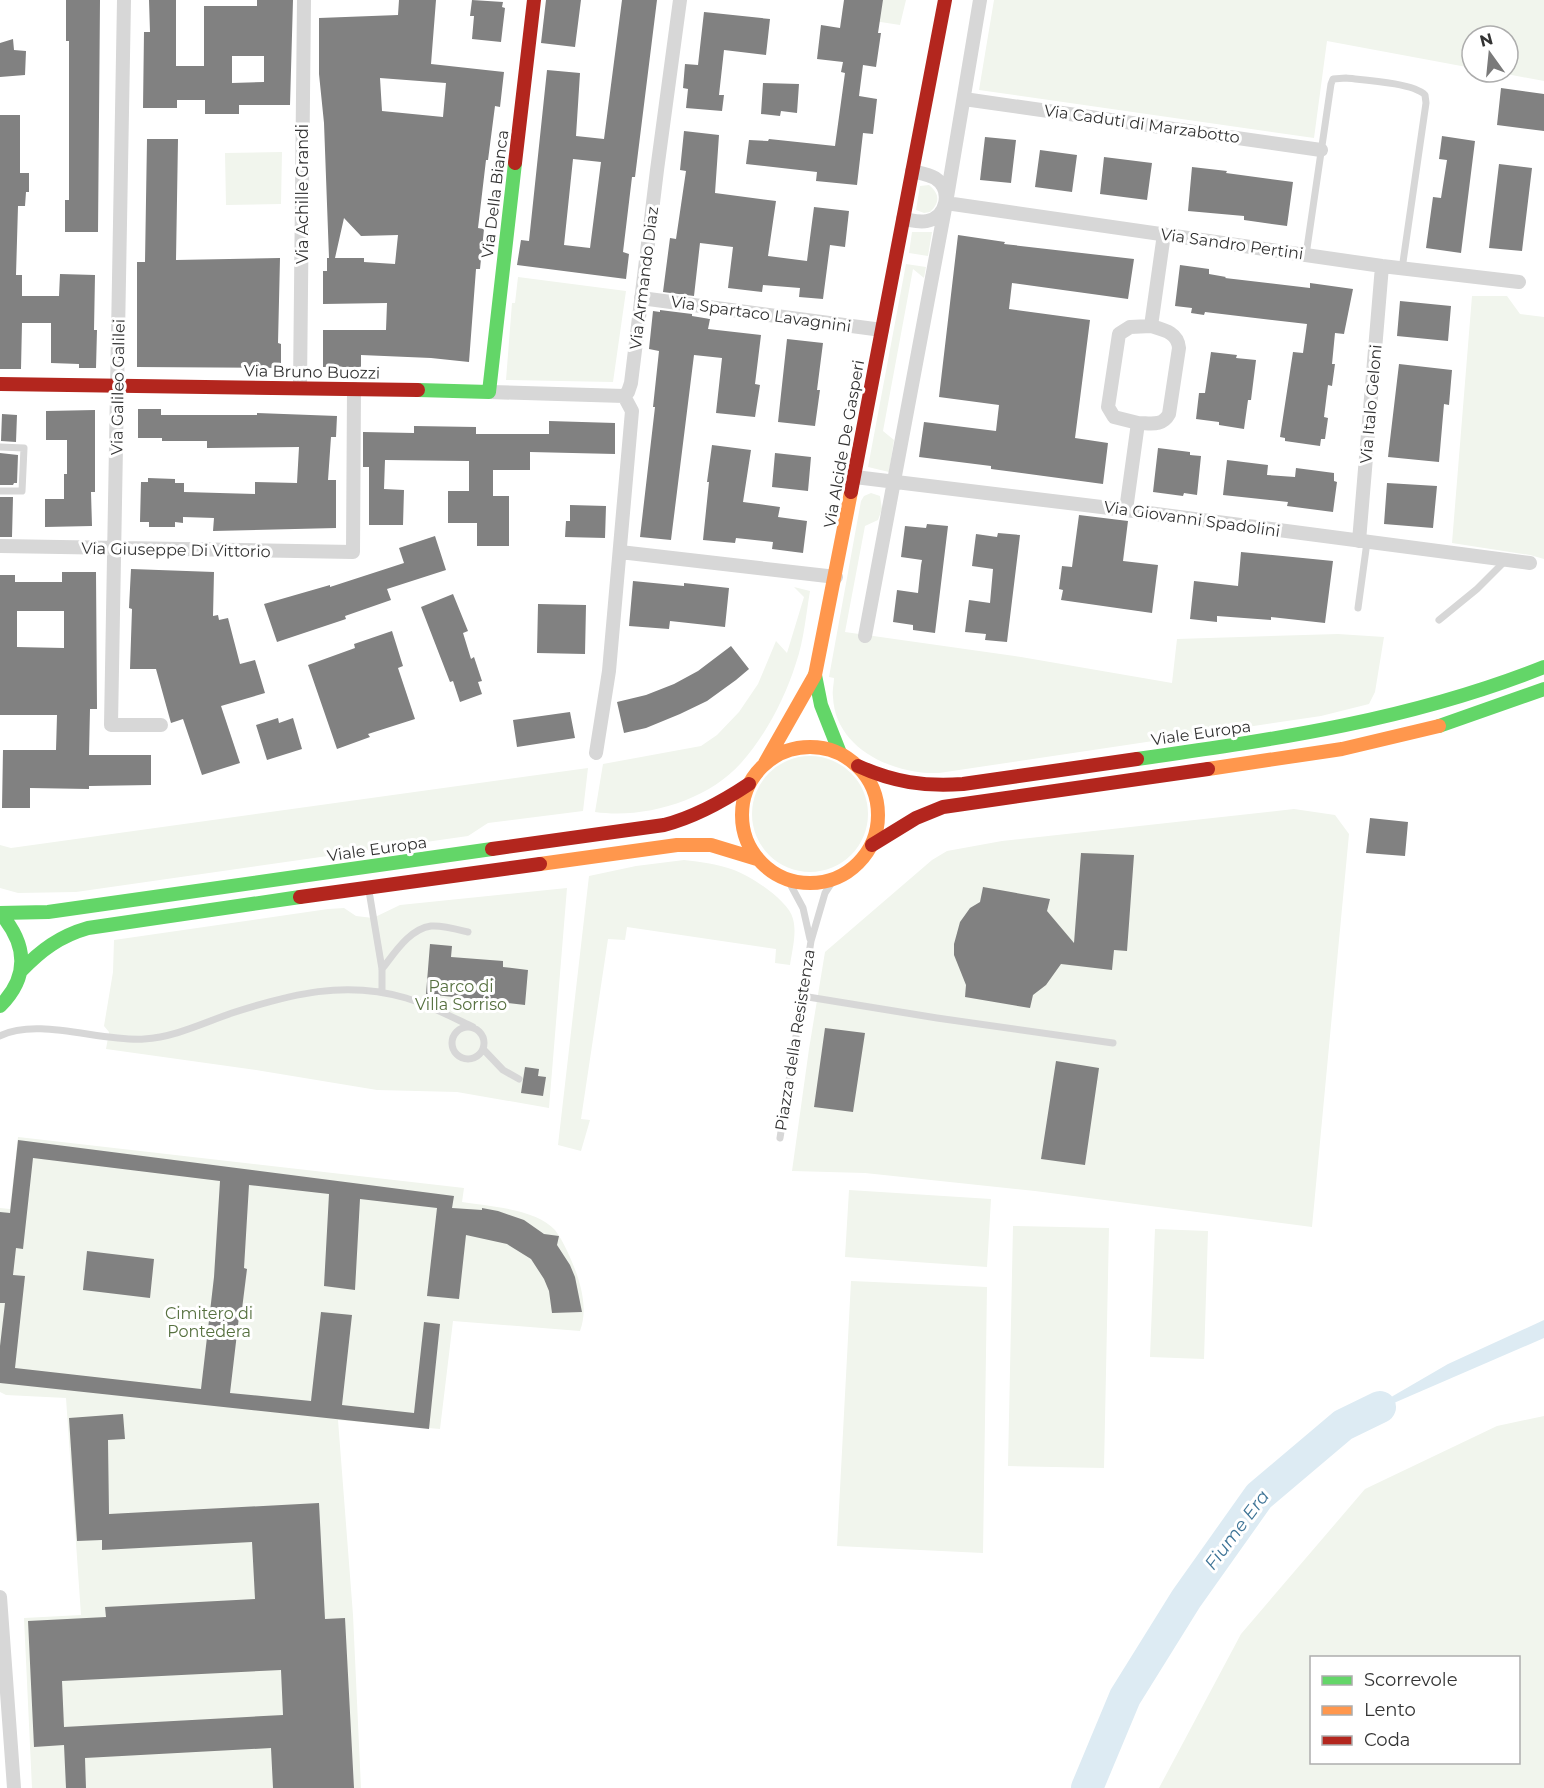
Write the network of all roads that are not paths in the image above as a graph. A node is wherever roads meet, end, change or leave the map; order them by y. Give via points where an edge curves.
1 (124, 0) edge
2 (304, 0) edge
3 (534, 0) edge
4 (680, 0) edge
5 (945, 0) edge
6 (980, 0) edge
7 (963, 99) junction
8 (1321, 150) junction
9 (912, 171) junction
10 (946, 203) junction
11 (903, 219) junction
12 (1164, 234) junction
13 (1306, 255) junction
14 (1382, 266) junction
15 (1402, 269) junction
16 (1519, 282) dead end
17 (641, 298) junction
18 (1151, 327) junction
19 (882, 330) junction
20 (0, 384) edge
21 (117, 386) junction
22 (300, 387) junction
23 (354, 389) junction
24 (489, 392) junction
25 (624, 396) junction
26 (1138, 423) junction
27 (0, 447) edge
28 (855, 477) junction
29 (894, 482) junction
30 (0, 491) edge
31 (1126, 510) junction
32 (1363, 542) junction
33 (0, 546) edge
34 (115, 549) junction
35 (620, 552) junction
36 (1506, 560) junction
37 (1530, 563) dead end
38 (836, 577) junction
39 (1358, 608) dead end
40 (1439, 620) dead end
41 (866, 636) dead end
42 (1544, 667) edge
43 (815, 675) junction
44 (1544, 689) edge
45 (161, 725) dead end
46 (596, 753) dead end
47 (840, 753) junction
48 (765, 763) junction
49 (858, 766) junction
50 (749, 784) junction
51 (872, 844) junction
52 (758, 860) junction
53 (834, 879) junction
54 (788, 880) junction
55 (368, 887) junction
56 (0, 913) edge
57 (468, 932) dead end
58 (810, 941) junction
59 (382, 969) junction
60 (21, 971) junction
61 (382, 992) junction
62 (802, 996) junction
63 (0, 1006) edge
64 (454, 1019) junction
65 (473, 1027) junction
66 (458, 1030) junction
67 (0, 1036) edge
68 (1113, 1043) dead end
69 (483, 1049) junction
70 (519, 1079) dead end
71 (780, 1138) dead end
72 (0, 1597) edge
73 (14, 1788) edge

1 - 21 street, Via Galileo Galilei
2 - 22 street, Via Achille Grandi
3 - 24 main road, Via Della Bianca
4 - 17 street, Via Armando Diaz
5 - 9 main road, Via Alcide De Gasperi
6 - 7 street
7 - 8 street, Via Caduti di Marzabotto
7 - 10 street
8 - 13 lane
8 - 15 lane via 1333,79 1423,92 1426,103
9 - 10 street via 939,182
9 - 11 main road, Via Alcide De Gasperi
10 - 11 street via 930,220
10 - 12 street, Via Sandro Pertini
10 - 29 street
11 - 19 main road, Via Alcide De Gasperi
12 - 13 street, Via Sandro Pertini
12 - 18 street
13 - 14 street, Via Sandro Pertini
14 - 15 street, Via Sandro Pertini
14 - 32 street, Via Italo Geloni
15 - 16 street, Via Sandro Pertini
17 - 19 street, Via Spartaco Lavagnini
17 - 25 street, Via Armando Diaz via 631,383
18 - 26 street via 1174,335 1179,348 1169,414 1160,423
18 - 26 street via 1130,327 1119,334 1108,407 1119,419
19 - 28 main road, Via Alcide De Gasperi
20 - 21 main road, Via Bruno Buozzi
21 - 22 main road, Via Bruno Buozzi
21 - 34 street, Via Galileo Galilei
22 - 23 main road, Via Bruno Buozzi
23 - 24 main road, Via Bruno Buozzi
23 - 34 street, Via Giuseppe Di Vittorio via 353,552
24 - 25 street, Via Bruno Buozzi
25 - 35 street via 632,411
26 - 31 street
27 - 30 lane via 24,448 22,491
28 - 29 street, Via Giovanni Spadolini
28 - 38 main road, Via Alcide De Gasperi
29 - 31 street, Via Giovanni Spadolini
29 - 41 street
31 - 32 street, Via Giovanni Spadolini
32 - 36 street, Via Giovanni Spadolini
32 - 39 lane
33 - 34 street, Via Giuseppe Di Vittorio
34 - 45 street, Via Galileo Galilei via 111,725
35 - 38 street
35 - 46 street via 609,671
36 - 37 street, Via Giovanni Spadolini
36 - 40 lane
38 - 43 main road, Via Alcide De Gasperi
42 - 49 main road, Viale Europa via 1475,693 1325,731 963,784 911,785
43 - 47 main road, Via Alcide De Gasperi via 823,712
43 - 48 main road, Via Alcide De Gasperi
44 - 51 main road, Viale Europa via 1412,734 1342,749 943,807
47 - 48 main road, Viale Europa via 801,747
47 - 49 main road, Viale Europa
48 - 50 main road, Viale Europa
49 - 51 main road, Viale Europa via 878,802 878,827
50 - 52 main road, Viale Europa via 742,823
50 - 56 main road, Viale Europa via 710,809 664,825 48,912
51 - 53 main road, Viale Europa via 861,861
52 - 54 main road, Viale Europa
52 - 55 main road, Viale Europa via 711,845 677,844
53 - 54 main road, Viale Europa via 812,884
53 - 58 lane, Piazza della Resistenza via 825,893
54 - 58 lane, Piazza della Resistenza via 803,908
55 - 59 lane
55 - 60 main road, Viale Europa via 74,931 47,946
56 - 60 main road, Viale Europa via 20,941
57 - 59 lane via 433,926 421,929
58 - 62 lane, Piazza della Resistenza
59 - 61 lane
60 - 63 main road, Viale Europa via 12,994
61 - 64 lane via 409,998
61 - 67 lane via 312,991 159,1037 121,1040 35,1028
62 - 68 lane
62 - 71 lane, Piazza della Resistenza
64 - 65 lane
64 - 66 lane
65 - 66 lane
65 - 69 lane via 482,1034
66 - 69 lane via 452,1042 458,1056 474,1058
69 - 70 lane via 503,1070
72 - 73 street via 7,1745

